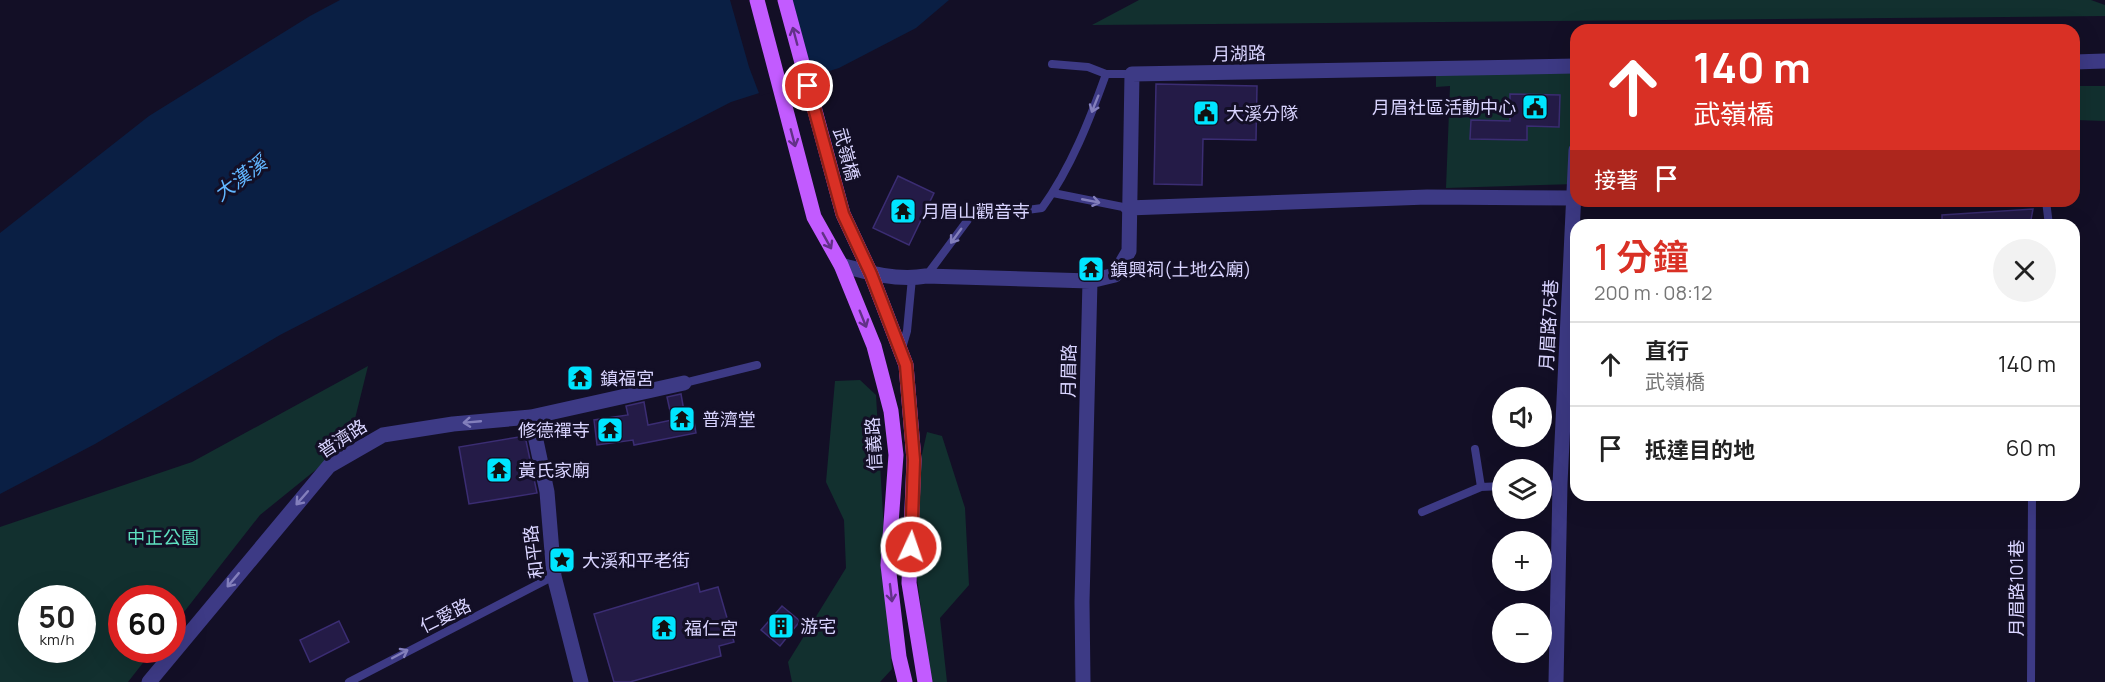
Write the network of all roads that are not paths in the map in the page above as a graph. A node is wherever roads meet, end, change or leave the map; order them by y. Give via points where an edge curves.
1 (757, 0) edge
2 (785, 0) edge
3 (2105, 61) edge
4 (2080, 62) edge
5 (1052, 64) dead end
6 (1570, 66) edge
7 (1106, 74) junction
8 (1132, 74) junction
9 (1053, 193) junction
10 (1570, 198) edge
11 (1128, 208) junction
12 (841, 265) junction
13 (871, 274) junction
14 (919, 277) junction
15 (1090, 281) junction
16 (1570, 293) edge
17 (900, 352) junction
18 (757, 365) dead end
19 (684, 383) joint
20 (531, 417) junction
21 (1475, 449) dead end
22 (1552, 484) edge
23 (1560, 484) junction
24 (1492, 486) edge
25 (1481, 487) junction
26 (2032, 501) edge
27 (1422, 512) dead end
28 (554, 576) junction
29 (149, 682) edge
30 (349, 682) edge
31 (581, 682) edge
32 (905, 682) edge
33 (925, 682) edge
34 (1083, 682) edge
35 (1556, 682) edge
36 (2031, 682) edge

1 -> 12 main road, 信義路 via 814,217
13 -> 2 main road, 武嶺橋 via 843,214
3 - 4 street
5 - 7 lane via 1088,67
6 - 8 street, 月湖路
7 - 8 lane
7 -> 9 lane
8 - 11 street
9 -> 11 lane
9 -> 14 lane via 1042,208 973,213
10 - 11 street via 1427,197
11 - 15 street via 1129,251 1115,275
12 - 13 street
12 -> 32 main road, 信義路 via 874,346 891,411 896,455 888,565
13 - 14 street
13 - 17 main road
14 - 15 street
14 - 17 lane
15 - 34 street, 月眉路
16 - 23 street, 月眉路75巷
17 - 33 main road via 906,365 914,460 909,583
18 - 19 lane
19 - 20 street, 普濟路
20 - 28 street, 和平路 via 547,492
20 -> 29 street, 普濟路 via 383,435 329,466
21 - 25 lane
22 - 23 lane
23 - 35 street, 月眉路75巷
24 - 25 lane
25 - 27 lane
26 - 36 lane, 月眉路101巷
30 -> 28 lane, 仁愛路
28 - 31 street, 和平路

